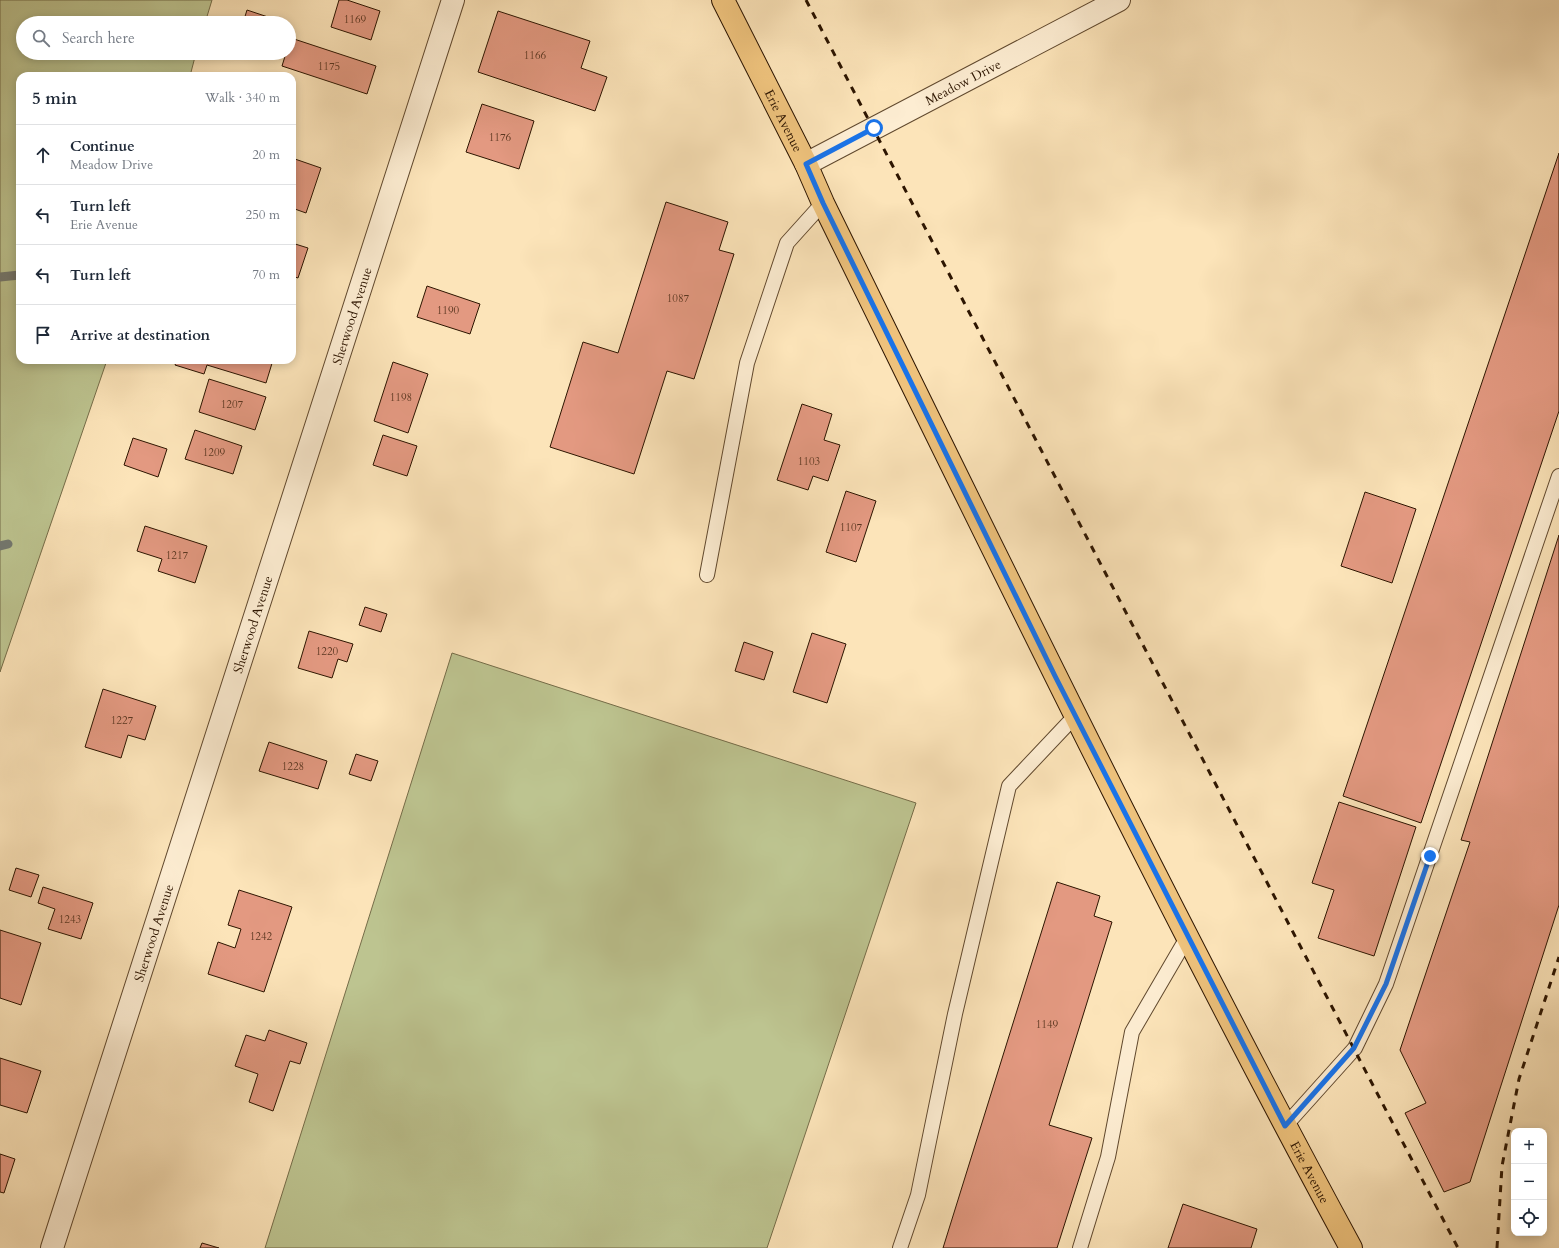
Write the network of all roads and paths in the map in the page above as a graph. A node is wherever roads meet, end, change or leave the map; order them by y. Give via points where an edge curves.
1 (453, 0) edge
2 (1119, 0) edge
3 (728, 2) edge
4 (806, 164) junction
5 (823, 203) junction
6 (1559, 476) edge
7 (707, 575) dead end
8 (1076, 715) junction
9 (1188, 936) junction
10 (1285, 1126) junction
11 (52, 1248) edge
12 (900, 1248) edge
13 (1080, 1248) edge
14 (1351, 1248) edge

1 - 11 street, Sherwood Avenue
2 - 4 street, Meadow Drive
3 - 4 main road, Erie Avenue
4 - 5 main road, Erie Avenue
5 - 7 lane via 787,243 747,364
5 - 8 main road, Erie Avenue
6 - 10 lane via 1386,984 1354,1048
8 - 9 main road, Erie Avenue
8 - 12 lane via 1009,786 955,1014 918,1195
9 - 10 main road, Erie Avenue
9 - 13 lane via 1132,1032 1108,1157
10 - 14 main road, Erie Avenue

